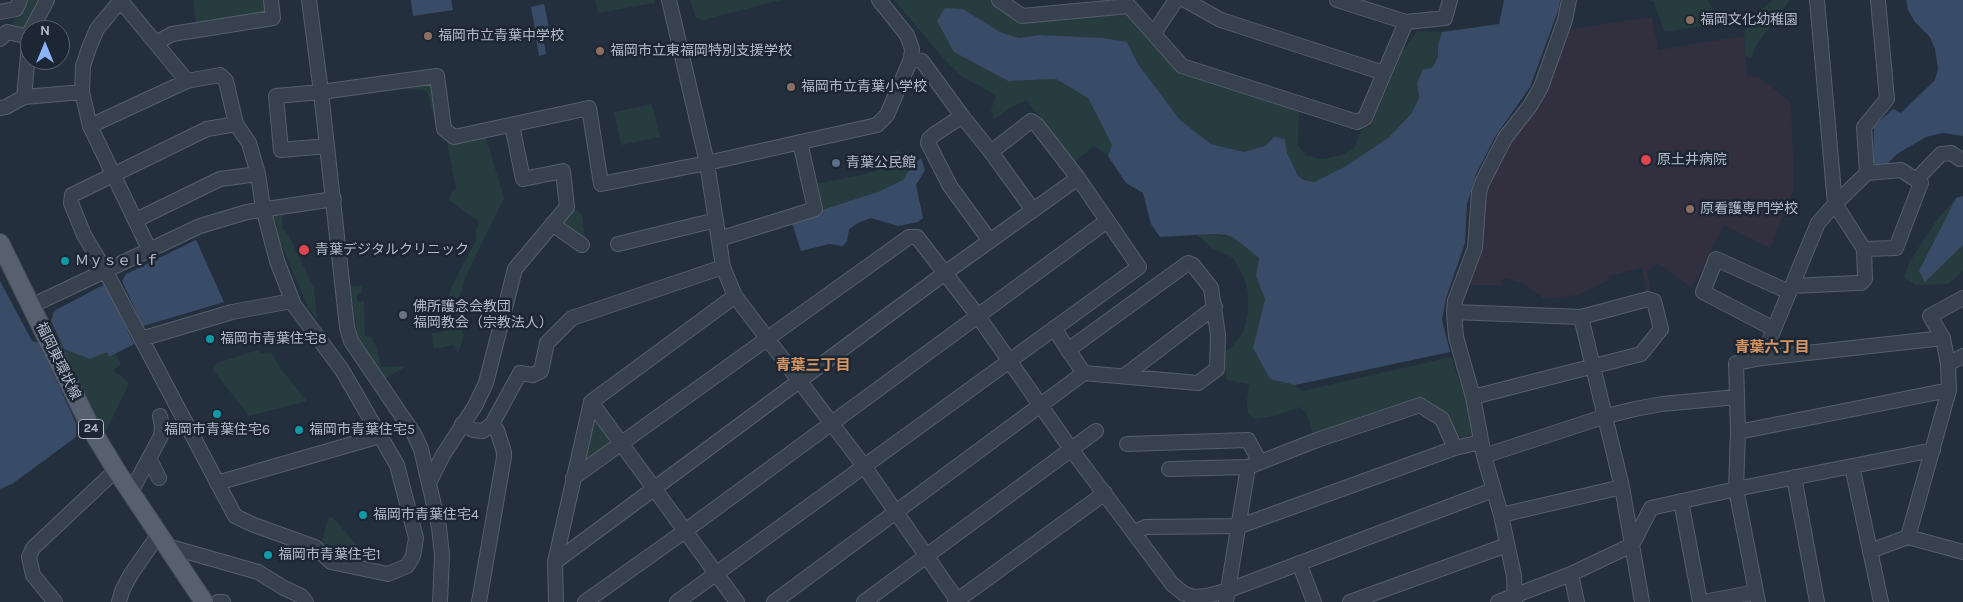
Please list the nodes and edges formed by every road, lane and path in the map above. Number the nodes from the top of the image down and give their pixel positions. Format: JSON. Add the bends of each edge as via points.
{"nodes":[{"id":1,"x":20,"y":0,"type":"edge"},
{"id":2,"x":47,"y":0,"type":"edge"},
{"id":3,"x":121,"y":0,"type":"edge"},
{"id":4,"x":270,"y":0,"type":"edge"},
{"id":5,"x":309,"y":0,"type":"edge"},
{"id":6,"x":669,"y":0,"type":"edge"},
{"id":7,"x":879,"y":0,"type":"edge"},
{"id":8,"x":999,"y":0,"type":"edge"},
{"id":9,"x":1088,"y":0,"type":"edge"},
{"id":10,"x":1176,"y":0,"type":"edge"},
{"id":11,"x":1185,"y":0,"type":"edge"},
{"id":12,"x":1337,"y":0,"type":"edge"},
{"id":13,"x":1450,"y":0,"type":"edge"},
{"id":14,"x":1569,"y":0,"type":"edge"},
{"id":15,"x":1816,"y":0,"type":"edge"},
{"id":16,"x":1878,"y":0,"type":"edge"},
{"id":17,"x":1102,"y":9,"type":"junction"},
{"id":18,"x":0,"y":12,"type":"edge"},
{"id":19,"x":37,"y":20,"type":"edge"},
{"id":20,"x":1406,"y":22,"type":"junction"},
{"id":21,"x":20,"y":33,"type":"edge"},
{"id":22,"x":1154,"y":33,"type":"junction"},
{"id":23,"x":0,"y":39,"type":"edge"},
{"id":24,"x":156,"y":43,"type":"junction"},
{"id":25,"x":911,"y":59,"type":"junction"},
{"id":26,"x":27,"y":70,"type":"edge"},
{"id":27,"x":1384,"y":73,"type":"junction"},
{"id":28,"x":187,"y":81,"type":"junction"},
{"id":29,"x":82,"y":92,"type":"junction"},
{"id":30,"x":321,"y":92,"type":"junction"},
{"id":31,"x":24,"y":97,"type":"junction"},
{"id":32,"x":0,"y":108,"type":"edge"},
{"id":33,"x":962,"y":116,"type":"junction"},
{"id":34,"x":236,"y":124,"type":"junction"},
{"id":35,"x":512,"y":125,"type":"junction"},
{"id":36,"x":90,"y":126,"type":"junction"},
{"id":37,"x":800,"y":142,"type":"junction"},
{"id":38,"x":327,"y":146,"type":"junction"},
{"id":39,"x":992,"y":152,"type":"junction"},
{"id":40,"x":1960,"y":160,"type":"dead end"},
{"id":41,"x":707,"y":163,"type":"junction"},
{"id":42,"x":1867,"y":173,"type":"junction"},
{"id":43,"x":114,"y":174,"type":"junction"},
{"id":44,"x":258,"y":174,"type":"junction"},
{"id":45,"x":1078,"y":178,"type":"junction"},
{"id":46,"x":1916,"y":180,"type":"junction"},
{"id":47,"x":334,"y":199,"type":"junction"},
{"id":48,"x":1835,"y":204,"type":"junction"},
{"id":49,"x":264,"y":208,"type":"junction"},
{"id":50,"x":1033,"y":210,"type":"junction"},
{"id":51,"x":136,"y":220,"type":"junction"},
{"id":52,"x":716,"y":220,"type":"junction"},
{"id":53,"x":1107,"y":221,"type":"junction"},
{"id":54,"x":552,"y":224,"type":"junction"},
{"id":55,"x":719,"y":240,"type":"junction"},
{"id":56,"x":990,"y":241,"type":"junction"},
{"id":57,"x":0,"y":243,"type":"edge"},
{"id":58,"x":618,"y":244,"type":"dead end"},
{"id":59,"x":582,"y":245,"type":"dead end"},
{"id":60,"x":1864,"y":249,"type":"junction"},
{"id":61,"x":150,"y":251,"type":"junction"},
{"id":62,"x":723,"y":267,"type":"junction"},
{"id":63,"x":106,"y":272,"type":"junction"},
{"id":64,"x":946,"y":273,"type":"junction"},
{"id":65,"x":1791,"y":289,"type":"junction"},
{"id":66,"x":735,"y":296,"type":"junction"},
{"id":67,"x":1963,"y":298,"type":"edge"},
{"id":68,"x":292,"y":301,"type":"junction"},
{"id":69,"x":31,"y":306,"type":"junction"},
{"id":70,"x":1215,"y":307,"type":"junction"},
{"id":71,"x":1454,"y":312,"type":"junction"},
{"id":72,"x":978,"y":316,"type":"junction"},
{"id":73,"x":1581,"y":317,"type":"junction"},
{"id":74,"x":1054,"y":328,"type":"junction"},
{"id":75,"x":1774,"y":330,"type":"junction"},
{"id":76,"x":767,"y":337,"type":"junction"},
{"id":77,"x":1943,"y":338,"type":"junction"},
{"id":78,"x":142,"y":339,"type":"junction"},
{"id":79,"x":1068,"y":350,"type":"junction"},
{"id":80,"x":1963,"y":356,"type":"edge"},
{"id":81,"x":1762,"y":358,"type":"junction"},
{"id":82,"x":1010,"y":360,"type":"junction"},
{"id":83,"x":1948,"y":364,"type":"junction"},
{"id":84,"x":1592,"y":366,"type":"junction"},
{"id":85,"x":1084,"y":372,"type":"junction"},
{"id":86,"x":1124,"y":376,"type":"junction"},
{"id":87,"x":800,"y":381,"type":"junction"},
{"id":88,"x":1949,"y":390,"type":"junction"},
{"id":89,"x":1472,"y":397,"type":"junction"},
{"id":90,"x":1737,"y":397,"type":"junction"},
{"id":91,"x":591,"y":402,"type":"junction"},
{"id":92,"x":1040,"y":404,"type":"junction"},
{"id":93,"x":160,"y":416,"type":"dead end"},
{"id":94,"x":1606,"y":416,"type":"junction"},
{"id":95,"x":832,"y":423,"type":"junction"},
{"id":96,"x":462,"y":424,"type":"junction"},
{"id":97,"x":489,"y":427,"type":"junction"},
{"id":98,"x":1096,"y":431,"type":"dead end"},
{"id":99,"x":1738,"y":432,"type":"junction"},
{"id":100,"x":380,"y":436,"type":"junction"},
{"id":101,"x":622,"y":443,"type":"junction"},
{"id":102,"x":1127,"y":444,"type":"dead end"},
{"id":103,"x":1455,"y":448,"type":"junction"},
{"id":104,"x":1071,"y":449,"type":"junction"},
{"id":105,"x":1483,"y":449,"type":"junction"},
{"id":106,"x":1933,"y":450,"type":"junction"},
{"id":107,"x":149,"y":458,"type":"junction"},
{"id":108,"x":1254,"y":464,"type":"junction"},
{"id":109,"x":864,"y":466,"type":"junction"},
{"id":110,"x":1852,"y":466,"type":"junction"},
{"id":111,"x":1169,"y":469,"type":"dead end"},
{"id":112,"x":116,"y":470,"type":"junction"},
{"id":113,"x":1794,"y":477,"type":"junction"},
{"id":114,"x":159,"y":478,"type":"dead end"},
{"id":115,"x":573,"y":478,"type":"junction"},
{"id":116,"x":217,"y":483,"type":"junction"},
{"id":117,"x":428,"y":483,"type":"junction"},
{"id":118,"x":1622,"y":487,"type":"junction"},
{"id":119,"x":655,"y":489,"type":"junction"},
{"id":120,"x":1736,"y":489,"type":"junction"},
{"id":121,"x":1493,"y":490,"type":"junction"},
{"id":122,"x":130,"y":492,"type":"junction"},
{"id":123,"x":1105,"y":493,"type":"junction"},
{"id":124,"x":1681,"y":501,"type":"junction"},
{"id":125,"x":896,"y":512,"type":"junction"},
{"id":126,"x":1501,"y":516,"type":"junction"},
{"id":127,"x":1240,"y":526,"type":"junction"},
{"id":128,"x":685,"y":532,"type":"junction"},
{"id":129,"x":1134,"y":532,"type":"junction"},
{"id":130,"x":1908,"y":537,"type":"junction"},
{"id":131,"x":163,"y":540,"type":"junction"},
{"id":132,"x":1507,"y":545,"type":"junction"},
{"id":133,"x":1632,"y":545,"type":"junction"},
{"id":134,"x":1870,"y":551,"type":"junction"},
{"id":135,"x":1963,"y":552,"type":"edge"},
{"id":136,"x":926,"y":556,"type":"junction"},
{"id":137,"x":555,"y":562,"type":"junction"},
{"id":138,"x":1299,"y":563,"type":"junction"},
{"id":139,"x":716,"y":573,"type":"junction"},
{"id":140,"x":1571,"y":574,"type":"junction"},
{"id":141,"x":1228,"y":596,"type":"edge"},
{"id":142,"x":1757,"y":597,"type":"edge"},
{"id":143,"x":1193,"y":599,"type":"edge"},
{"id":144,"x":1515,"y":599,"type":"edge"},
{"id":145,"x":956,"y":601,"type":"edge"},
{"id":146,"x":55,"y":602,"type":"edge"},
{"id":147,"x":120,"y":602,"type":"edge"},
{"id":148,"x":204,"y":602,"type":"edge"},
{"id":149,"x":218,"y":602,"type":"edge"},
{"id":150,"x":223,"y":602,"type":"edge"},
{"id":151,"x":306,"y":602,"type":"edge"},
{"id":152,"x":440,"y":602,"type":"edge"},
{"id":153,"x":479,"y":602,"type":"edge"},
{"id":154,"x":556,"y":602,"type":"edge"},
{"id":155,"x":585,"y":602,"type":"edge"},
{"id":156,"x":677,"y":602,"type":"edge"},
{"id":157,"x":738,"y":602,"type":"edge"},
{"id":158,"x":774,"y":602,"type":"edge"},
{"id":159,"x":864,"y":602,"type":"edge"},
{"id":160,"x":1314,"y":602,"type":"edge"},
{"id":161,"x":1350,"y":602,"type":"edge"},
{"id":162,"x":1498,"y":602,"type":"edge"},
{"id":163,"x":1577,"y":602,"type":"edge"},
{"id":164,"x":1642,"y":602,"type":"edge"},
{"id":165,"x":1702,"y":602,"type":"edge"},
{"id":166,"x":1817,"y":602,"type":"edge"},
{"id":167,"x":1881,"y":602,"type":"edge"}],
"edges":[{"from":1,"to":18,"type":"street","via":[[16,9]]},
{"from":2,"to":19,"type":"street"},
{"from":3,"to":24,"type":"street"},
{"from":3,"to":29,"type":"street","via":[[97,30],[89,48],[83,66]]},
{"from":4,"to":24,"type":"street","via":[[273,18],[172,34]]},
{"from":5,"to":30,"type":"street"},
{"from":6,"to":41,"type":"street"},
{"from":7,"to":25,"type":"street","via":[[906,35],[912,49]]},
{"from":8,"to":17,"type":"street","via":[[1022,16]]},
{"from":9,"to":17,"type":"street"},
{"from":10,"to":22,"type":"street"},
{"from":11,"to":27,"type":"street","via":[[1222,20]]},
{"from":12,"to":20,"type":"street"},
{"from":13,"to":20,"type":"street","via":[[1445,18]]},
{"from":14,"to":71,"type":"street","via":[[1541,87],[1505,138],[1482,183],[1475,248],[1455,300]]},
{"from":15,"to":48,"type":"street"},
{"from":16,"to":42,"type":"street","via":[[1887,99],[1864,127]]},
{"from":17,"to":22,"type":"street","via":[[1129,6]]},
{"from":20,"to":27,"type":"street"},
{"from":21,"to":23,"type":"street","via":[[7,32]]},
{"from":22,"to":27,"type":"street","via":[[1182,66],[1357,122],[1365,118]]},
{"from":24,"to":28,"type":"street"},
{"from":25,"to":33,"type":"street","via":[[922,61]]},
{"from":25,"to":37,"type":"street","via":[[887,115],[877,125]]},
{"from":26,"to":31,"type":"street"},
{"from":28,"to":34,"type":"street","via":[[220,75],[226,80]]},
{"from":28,"to":36,"type":"street"},
{"from":29,"to":31,"type":"street"},
{"from":29,"to":36,"type":"street"},
{"from":30,"to":35,"type":"street","via":[[437,76],[444,129],[454,137]]},
{"from":30,"to":38,"type":"street"},
{"from":30,"to":38,"type":"street","via":[[276,96],[281,150]]},
{"from":31,"to":32,"type":"street"},
{"from":33,"to":39,"type":"street"},
{"from":33,"to":56,"type":"street","via":[[934,134],[928,143],[950,186]]},
{"from":34,"to":43,"type":"street","via":[[207,129]]},
{"from":34,"to":44,"type":"street","via":[[248,144]]},
{"from":35,"to":41,"type":"street","via":[[589,108],[601,184]]},
{"from":35,"to":54,"type":"street","via":[[523,179],[563,171],[567,207]]},
{"from":36,"to":43,"type":"street"},
{"from":37,"to":41,"type":"street"},
{"from":37,"to":55,"type":"street","via":[[815,209]]},
{"from":38,"to":47,"type":"street"},
{"from":39,"to":45,"type":"street","via":[[1032,121]]},
{"from":39,"to":50,"type":"street"},
{"from":40,"to":46,"type":"street","via":[[1951,153],[1941,154]]},
{"from":41,"to":52,"type":"street"},
{"from":42,"to":46,"type":"street","via":[[1901,170]]},
{"from":42,"to":48,"type":"street"},
{"from":43,"to":51,"type":"street"},
{"from":43,"to":63,"type":"street","via":[[72,195],[71,203],[84,235]]},
{"from":44,"to":49,"type":"street"},
{"from":44,"to":51,"type":"street","via":[[220,179]]},
{"from":45,"to":50,"type":"street"},
{"from":45,"to":53,"type":"street"},
{"from":46,"to":60,"type":"street","via":[[1921,183],[1896,248]]},
{"from":47,"to":49,"type":"street"},
{"from":47,"to":117,"type":"street","via":[[351,341],[414,434],[421,449]]},
{"from":48,"to":60,"type":"street"},
{"from":48,"to":65,"type":"street","via":[[1818,223]]},
{"from":49,"to":61,"type":"street","via":[[200,226]]},
{"from":49,"to":68,"type":"street","via":[[276,261]]},
{"from":50,"to":56,"type":"street"},
{"from":51,"to":61,"type":"street"},
{"from":52,"to":55,"type":"street"},
{"from":52,"to":58,"type":"street"},
{"from":53,"to":72,"type":"street"},
{"from":53,"to":74,"type":"street","via":[[1139,267]]},
{"from":54,"to":59,"type":"street"},
{"from":54,"to":96,"type":"street","via":[[515,269],[486,383]]},
{"from":55,"to":62,"type":"street"},
{"from":56,"to":64,"type":"street"},
{"from":57,"to":69,"type":"main road","name":"福岡東環状線","number":"24"},
{"from":60,"to":65,"type":"street","via":[[1865,279],[1861,283]]},
{"from":61,"to":63,"type":"street"},
{"from":62,"to":66,"type":"street"},
{"from":62,"to":97,"type":"street","via":[[572,318],[547,343],[541,371],[533,375],[520,373]]},
{"from":63,"to":69,"type":"street"},
{"from":63,"to":78,"type":"street"},
{"from":64,"to":72,"type":"street"},
{"from":64,"to":76,"type":"street","via":[[917,237],[909,237]]},
{"from":64,"to":87,"type":"street"},
{"from":65,"to":75,"type":"street"},
{"from":65,"to":75,"type":"street","via":[[1716,259],[1702,292]]},
{"from":66,"to":76,"type":"street"},
{"from":66,"to":91,"type":"street"},
{"from":67,"to":77,"type":"street","via":[[1930,316]]},
{"from":68,"to":78,"type":"street","via":[[232,312]]},
{"from":68,"to":100,"type":"street","via":[[342,370]]},
{"from":69,"to":112,"type":"main road","name":"福岡東環状線","number":"24","via":[[93,432]]},
{"from":70,"to":79,"type":"street","via":[[1211,288],[1188,263]]},
{"from":70,"to":86,"type":"street"},
{"from":70,"to":86,"type":"street","via":[[1217,369],[1211,374],[1198,383]]},
{"from":71,"to":73,"type":"street"},
{"from":71,"to":89,"type":"street","via":[[1456,337]]},
{"from":72,"to":82,"type":"street"},
{"from":72,"to":95,"type":"street"},
{"from":73,"to":84,"type":"street"},
{"from":73,"to":84,"type":"street","via":[[1648,298],[1654,301],[1661,329],[1642,354]]},
{"from":74,"to":79,"type":"street"},
{"from":74,"to":82,"type":"street"},
{"from":75,"to":81,"type":"street"},
{"from":76,"to":87,"type":"street"},
{"from":76,"to":101,"type":"street"},
{"from":77,"to":81,"type":"street"},
{"from":77,"to":83,"type":"street"},
{"from":78,"to":116,"type":"street"},
{"from":79,"to":85,"type":"street"},
{"from":80,"to":83,"type":"street"},
{"from":81,"to":90,"type":"street","via":[[1736,362]]},
{"from":82,"to":92,"type":"street"},
{"from":82,"to":109,"type":"street"},
{"from":83,"to":88,"type":"street"},
{"from":84,"to":89,"type":"street"},
{"from":84,"to":94,"type":"street"},
{"from":85,"to":86,"type":"street"},
{"from":85,"to":92,"type":"street"},
{"from":87,"to":95,"type":"street"},
{"from":87,"to":119,"type":"street"},
{"from":88,"to":99,"type":"street"},
{"from":88,"to":106,"type":"street"},
{"from":89,"to":105,"type":"street"},
{"from":90,"to":94,"type":"street","via":[[1662,404]]},
{"from":90,"to":99,"type":"street"},
{"from":91,"to":101,"type":"street"},
{"from":91,"to":115,"type":"street"},
{"from":92,"to":104,"type":"street"},
{"from":92,"to":125,"type":"street"},
{"from":93,"to":107,"type":"street","via":[[161,436]]},
{"from":94,"to":105,"type":"street"},
{"from":94,"to":118,"type":"street"},
{"from":95,"to":109,"type":"street"},
{"from":95,"to":128,"type":"street"},
{"from":96,"to":97,"type":"street","via":[[478,431]]},
{"from":96,"to":117,"type":"street"},
{"from":97,"to":153,"type":"street","via":[[497,430],[504,458]]},
{"from":98,"to":104,"type":"street"},
{"from":99,"to":120,"type":"street"},
{"from":100,"to":116,"type":"street"},
{"from":100,"to":116,"type":"street","via":[[396,465],[416,538],[413,556],[407,566],[388,574],[331,562],[314,547],[235,516]]},
{"from":101,"to":115,"type":"street"},
{"from":101,"to":119,"type":"street"},
{"from":102,"to":108,"type":"street","via":[[1248,440]]},
{"from":103,"to":105,"type":"street"},
{"from":103,"to":108,"type":"street","via":[[1442,419],[1420,405]]},
{"from":103,"to":127,"type":"street"},
{"from":104,"to":123,"type":"street"},
{"from":104,"to":136,"type":"street"},
{"from":105,"to":121,"type":"street"},
{"from":106,"to":110,"type":"street"},
{"from":106,"to":130,"type":"street"},
{"from":107,"to":114,"type":"street"},
{"from":107,"to":122,"type":"street"},
{"from":108,"to":111,"type":"street"},
{"from":108,"to":127,"type":"street"},
{"from":109,"to":125,"type":"street"},
{"from":109,"to":139,"type":"street"},
{"from":110,"to":113,"type":"street"},
{"from":110,"to":134,"type":"street"},
{"from":112,"to":122,"type":"main road","name":"福岡東環状線","number":"24"},
{"from":112,"to":146,"type":"street","via":[[33,548],[30,557],[33,575]]},
{"from":113,"to":120,"type":"street"},
{"from":113,"to":166,"type":"street"},
{"from":115,"to":137,"type":"street"},
{"from":117,"to":152,"type":"street","via":[[441,546]]},
{"from":118,"to":126,"type":"street"},
{"from":118,"to":133,"type":"street"},
{"from":119,"to":128,"type":"street"},
{"from":119,"to":137,"type":"street"},
{"from":120,"to":124,"type":"street"},
{"from":120,"to":142,"type":"street"},
{"from":121,"to":126,"type":"street"},
{"from":121,"to":138,"type":"street"},
{"from":122,"to":131,"type":"main road","name":"福岡東環状線","number":"24"},
{"from":123,"to":129,"type":"street"},
{"from":123,"to":145,"type":"street"},
{"from":124,"to":133,"type":"street","via":[[1651,508]]},
{"from":124,"to":165,"type":"street"},
{"from":125,"to":136,"type":"street"},
{"from":125,"to":158,"type":"street"},
{"from":126,"to":132,"type":"street"},
{"from":127,"to":129,"type":"street","via":[[1146,527]]},
{"from":127,"to":141,"type":"street"},
{"from":128,"to":139,"type":"street"},
{"from":128,"to":155,"type":"street"},
{"from":129,"to":143,"type":"street","via":[[1172,584]]},
{"from":130,"to":134,"type":"street"},
{"from":130,"to":135,"type":"street"},
{"from":131,"to":147,"type":"street","via":[[131,574]]},
{"from":131,"to":148,"type":"main road","name":"福岡東環状線","number":"24"},
{"from":131,"to":151,"type":"street","via":[[258,572]]},
{"from":132,"to":144,"type":"street"},
{"from":132,"to":161,"type":"street"},
{"from":133,"to":140,"type":"street"},
{"from":133,"to":164,"type":"street"},
{"from":134,"to":167,"type":"street"},
{"from":136,"to":145,"type":"street"},
{"from":136,"to":159,"type":"street"},
{"from":137,"to":154,"type":"street"},
{"from":138,"to":141,"type":"street"},
{"from":138,"to":160,"type":"street"},
{"from":139,"to":156,"type":"street"},
{"from":139,"to":157,"type":"street"},
{"from":140,"to":144,"type":"street"},
{"from":140,"to":163,"type":"street"},
{"from":141,"to":143,"type":"street"},
{"from":142,"to":165,"type":"street"},
{"from":144,"to":162,"type":"street"},
{"from":149,"to":150,"type":"street"}]}
